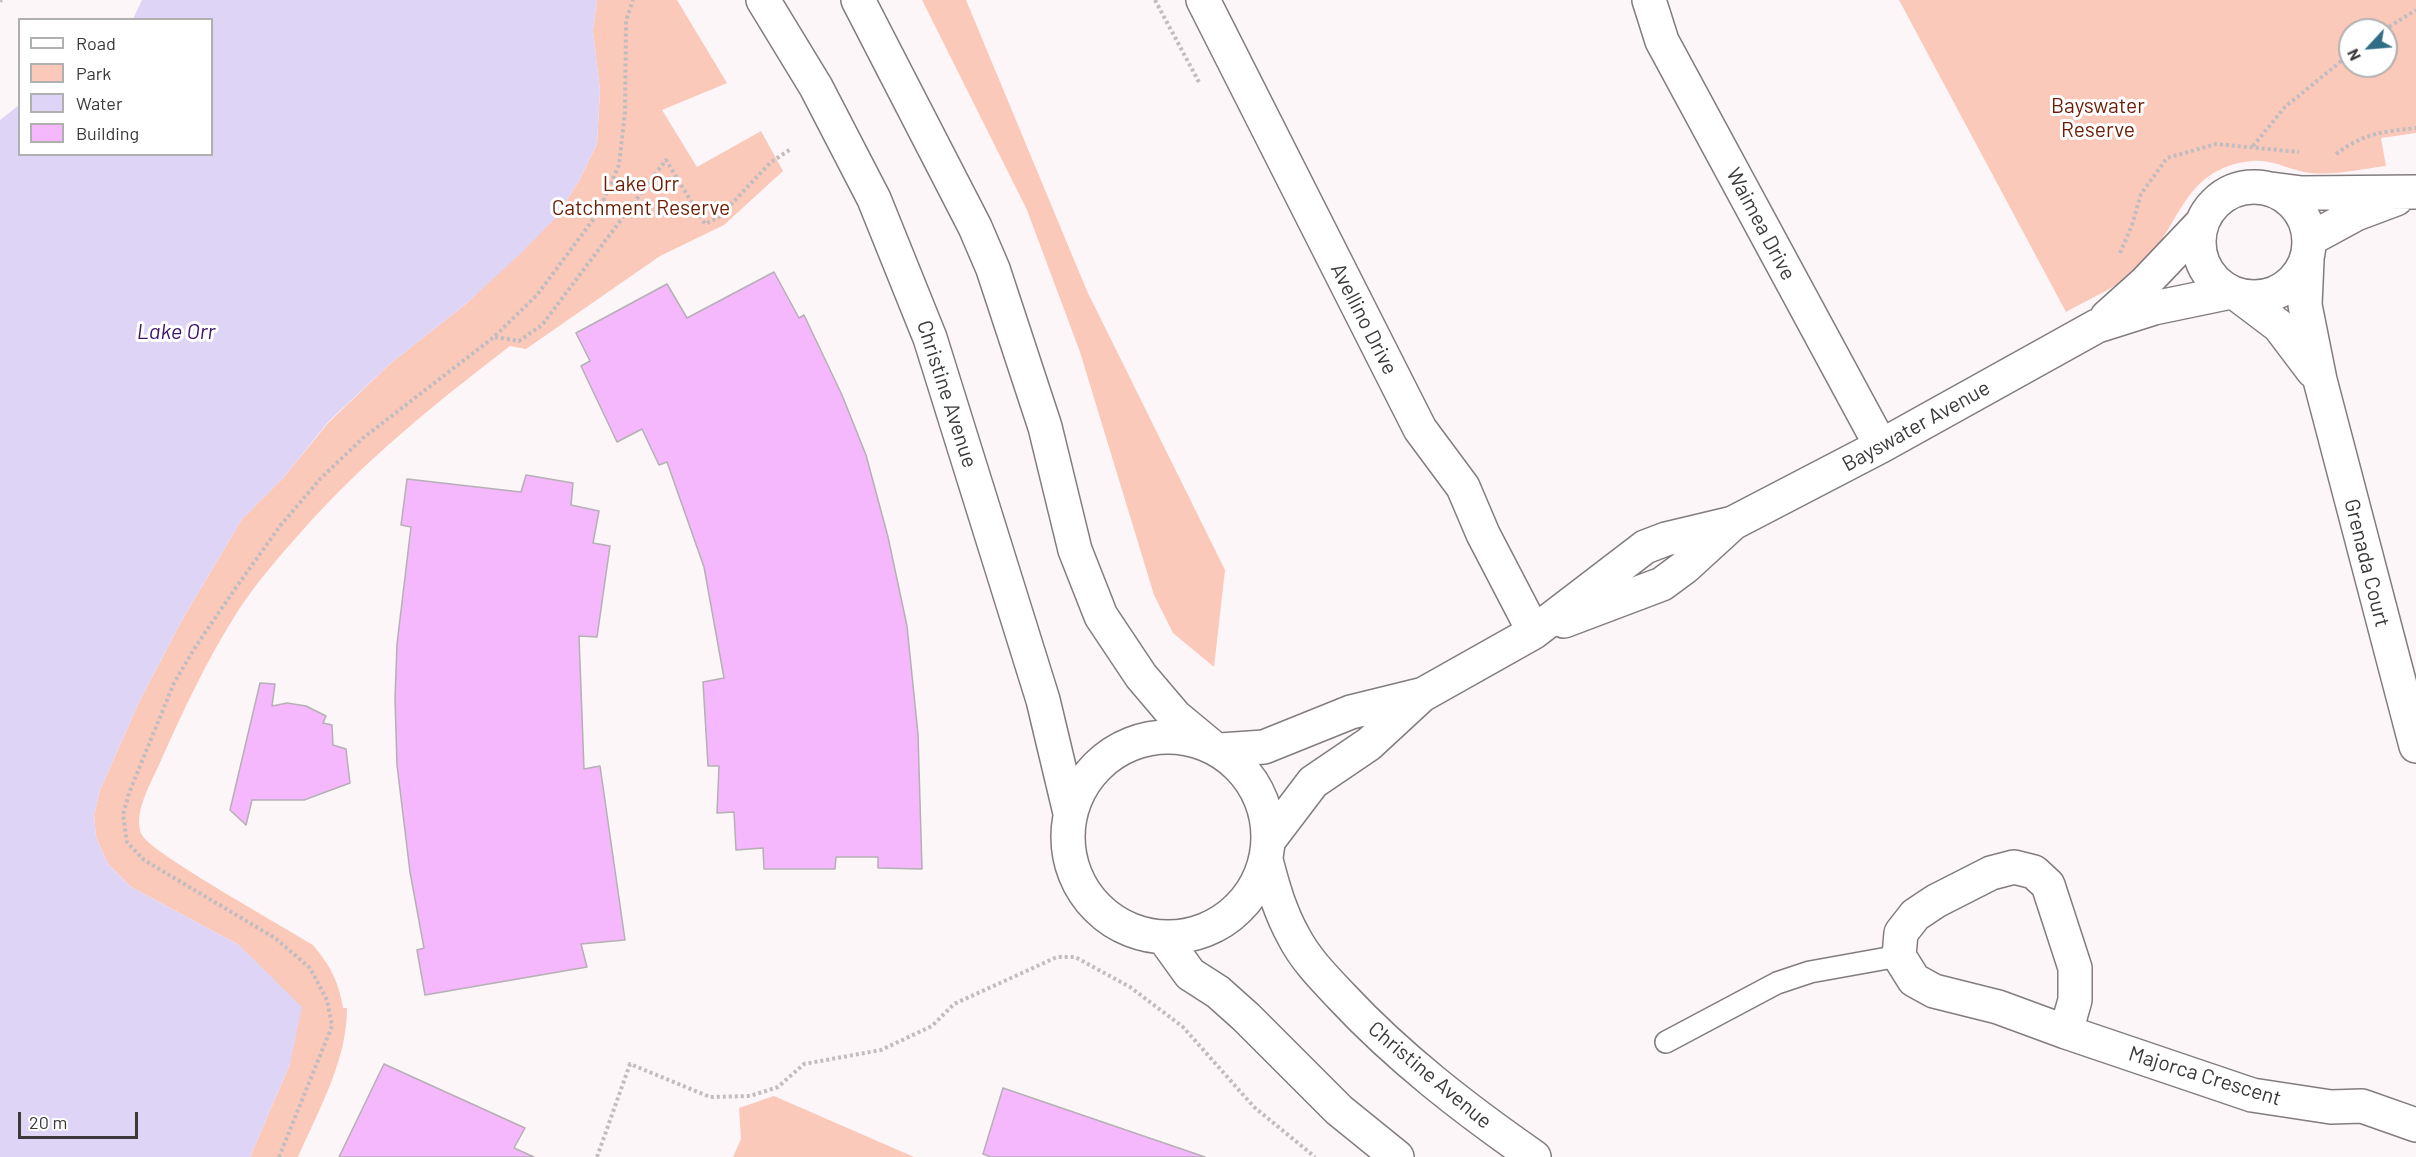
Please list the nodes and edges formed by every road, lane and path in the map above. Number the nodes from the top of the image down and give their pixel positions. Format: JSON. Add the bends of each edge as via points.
{"nodes":[{"id":1,"x":633,"y":0,"type":"edge"},
{"id":2,"x":763,"y":0,"type":"edge"},
{"id":3,"x":858,"y":0,"type":"edge"},
{"id":4,"x":1203,"y":0,"type":"edge"},
{"id":5,"x":1649,"y":0,"type":"edge"},
{"id":6,"x":2416,"y":10,"type":"edge"},
{"id":7,"x":2398,"y":21,"type":"edge"},
{"id":8,"x":2338,"y":64,"type":"edge"},
{"id":9,"x":2253,"y":146,"type":"dead end"},
{"id":10,"x":790,"y":149,"type":"dead end"},
{"id":11,"x":2269,"y":188,"type":"junction"},
{"id":12,"x":2415,"y":192,"type":"edge"},
{"id":13,"x":2202,"y":223,"type":"junction"},
{"id":14,"x":2308,"y":249,"type":"junction"},
{"id":15,"x":2234,"y":293,"type":"junction"},
{"id":16,"x":2097,"y":326,"type":"junction"},
{"id":17,"x":495,"y":337,"type":"junction"},
{"id":18,"x":2320,"y":380,"type":"junction"},
{"id":19,"x":1881,"y":446,"type":"junction"},
{"id":20,"x":1534,"y":632,"type":"junction"},
{"id":21,"x":1422,"y":695,"type":"junction"},
{"id":22,"x":2416,"y":746,"type":"edge"},
{"id":23,"x":1215,"y":748,"type":"junction"},
{"id":24,"x":1070,"y":813,"type":"junction"},
{"id":25,"x":1267,"y":850,"type":"junction"},
{"id":26,"x":1164,"y":938,"type":"junction"},
{"id":27,"x":1899,"y":956,"type":"junction"},
{"id":28,"x":2066,"y":1032,"type":"junction"},
{"id":29,"x":1666,"y":1042,"type":"dead end"},
{"id":30,"x":2416,"y":1125,"type":"edge"},
{"id":31,"x":279,"y":1157,"type":"edge"},
{"id":32,"x":597,"y":1157,"type":"edge"},
{"id":33,"x":1315,"y":1157,"type":"edge"},
{"id":34,"x":1397,"y":1157,"type":"edge"},
{"id":35,"x":1534,"y":1157,"type":"edge"}],
"edges":[{"from":1,"to":17,"type":"path","via":[[626,21],[620,165],[598,213],[573,250],[537,295]]},
{"from":2,"to":24,"type":"street","name":"Christine Avenue","via":[[816,87],[874,199],[930,338],[1043,700]]},
{"from":3,"to":23,"type":"street","name":"Christine Avenue","via":[[959,194],[993,269],[1045,427],[1075,550],[1101,616],[1141,676],[1175,716]]},
{"from":4,"to":20,"type":"street","name":"Avellino Drive","via":[[1420,429],[1463,487]]},
{"from":5,"to":19,"type":"street","name":"Waimea Drive","via":[[1662,41]]},
{"from":6,"to":7,"type":"path"},
{"from":8,"to":9,"type":"path","via":[[2285,107]]},
{"from":10,"to":17,"type":"path","via":[[771,162],[719,217],[705,224],[666,160],[542,325],[519,340]]},
{"from":11,"to":12,"type":"street","name":"Bayswater Avenue","via":[[2302,193]]},
{"from":11,"to":13,"type":"street","name":"Bayswater Avenue","via":[[2236,189],[2210,208]]},
{"from":11,"to":14,"type":"street","via":[[2298,207],[2306,222]]},
{"from":12,"to":14,"type":"street","name":"Bayswater Avenue","via":[[2356,214]]},
{"from":13,"to":15,"type":"street","via":[[2199,239],[2207,270],[2217,283]]},
{"from":13,"to":16,"type":"street","name":"Bayswater Avenue"},
{"from":14,"to":15,"type":"street","name":"Bayswater Avenue","via":[[2293,281],[2272,295],[2255,298]]},
{"from":14,"to":18,"type":"street","name":"Grenada Court","via":[[2305,305]]},
{"from":15,"to":16,"type":"street","name":"Bayswater Avenue","via":[[2154,308]]},
{"from":15,"to":18,"type":"street","name":"Grenada Court","via":[[2279,326]]},
{"from":16,"to":19,"type":"street","name":"Bayswater Avenue"},
{"from":17,"to":31,"type":"path","via":[[363,438],[321,478],[280,526],[174,684],[123,815],[127,842],[144,860],[274,938],[310,968],[327,1000],[332,1026]]},
{"from":18,"to":22,"type":"street","name":"Grenada Court"},
{"from":19,"to":20,"type":"street","name":"Bayswater Avenue","via":[[1733,523],[1662,584]]},
{"from":20,"to":21,"type":"street","name":"Bayswater Avenue"},
{"from":21,"to":23,"type":"street","name":"Bayswater Avenue","via":[[1351,712],[1264,747]]},
{"from":21,"to":25,"type":"street","name":"Bayswater Avenue","via":[[1369,744],[1313,782]]},
{"from":23,"to":24,"type":"street","name":"Christine Avenue","via":[[1181,737],[1151,737],[1123,746],[1099,762],[1080,786]]},
{"from":23,"to":25,"type":"street","name":"Christine Avenue","via":[[1240,767],[1256,788],[1266,813]]},
{"from":24,"to":26,"type":"street","name":"Christine Avenue","via":[[1067,845],[1082,890],[1116,924],[1139,934]]},
{"from":25,"to":26,"type":"street","name":"Christine Avenue","via":[[1252,892],[1229,917],[1198,934]]},
{"from":25,"to":35,"type":"street","name":"Christine Avenue","via":[[1280,908],[1313,966],[1386,1043],[1457,1102]]},
{"from":26,"to":34,"type":"street","via":[[1190,974],[1218,992],[1339,1110]]},
{"from":27,"to":28,"type":"street","name":"Majorca Crescent","via":[[1914,980],[1934,991],[1998,1007]]},
{"from":27,"to":28,"type":"street","via":[[1901,933],[1915,915],[1936,901],[1991,873],[2014,867],[2034,872],[2048,885],[2075,968],[2075,1000]]},
{"from":27,"to":29,"type":"lane","via":[[1810,972],[1777,983]]},
{"from":28,"to":30,"type":"street","name":"Majorca Crescent","via":[[2252,1095],[2331,1107],[2362,1106]]},
{"from":32,"to":33,"type":"path","via":[[630,1064],[710,1097],[750,1096],[778,1087],[804,1064],[881,1050],[932,1026],[954,1004],[1057,957],[1075,957],[1130,987],[1183,1027],[1254,1107]]}]}
